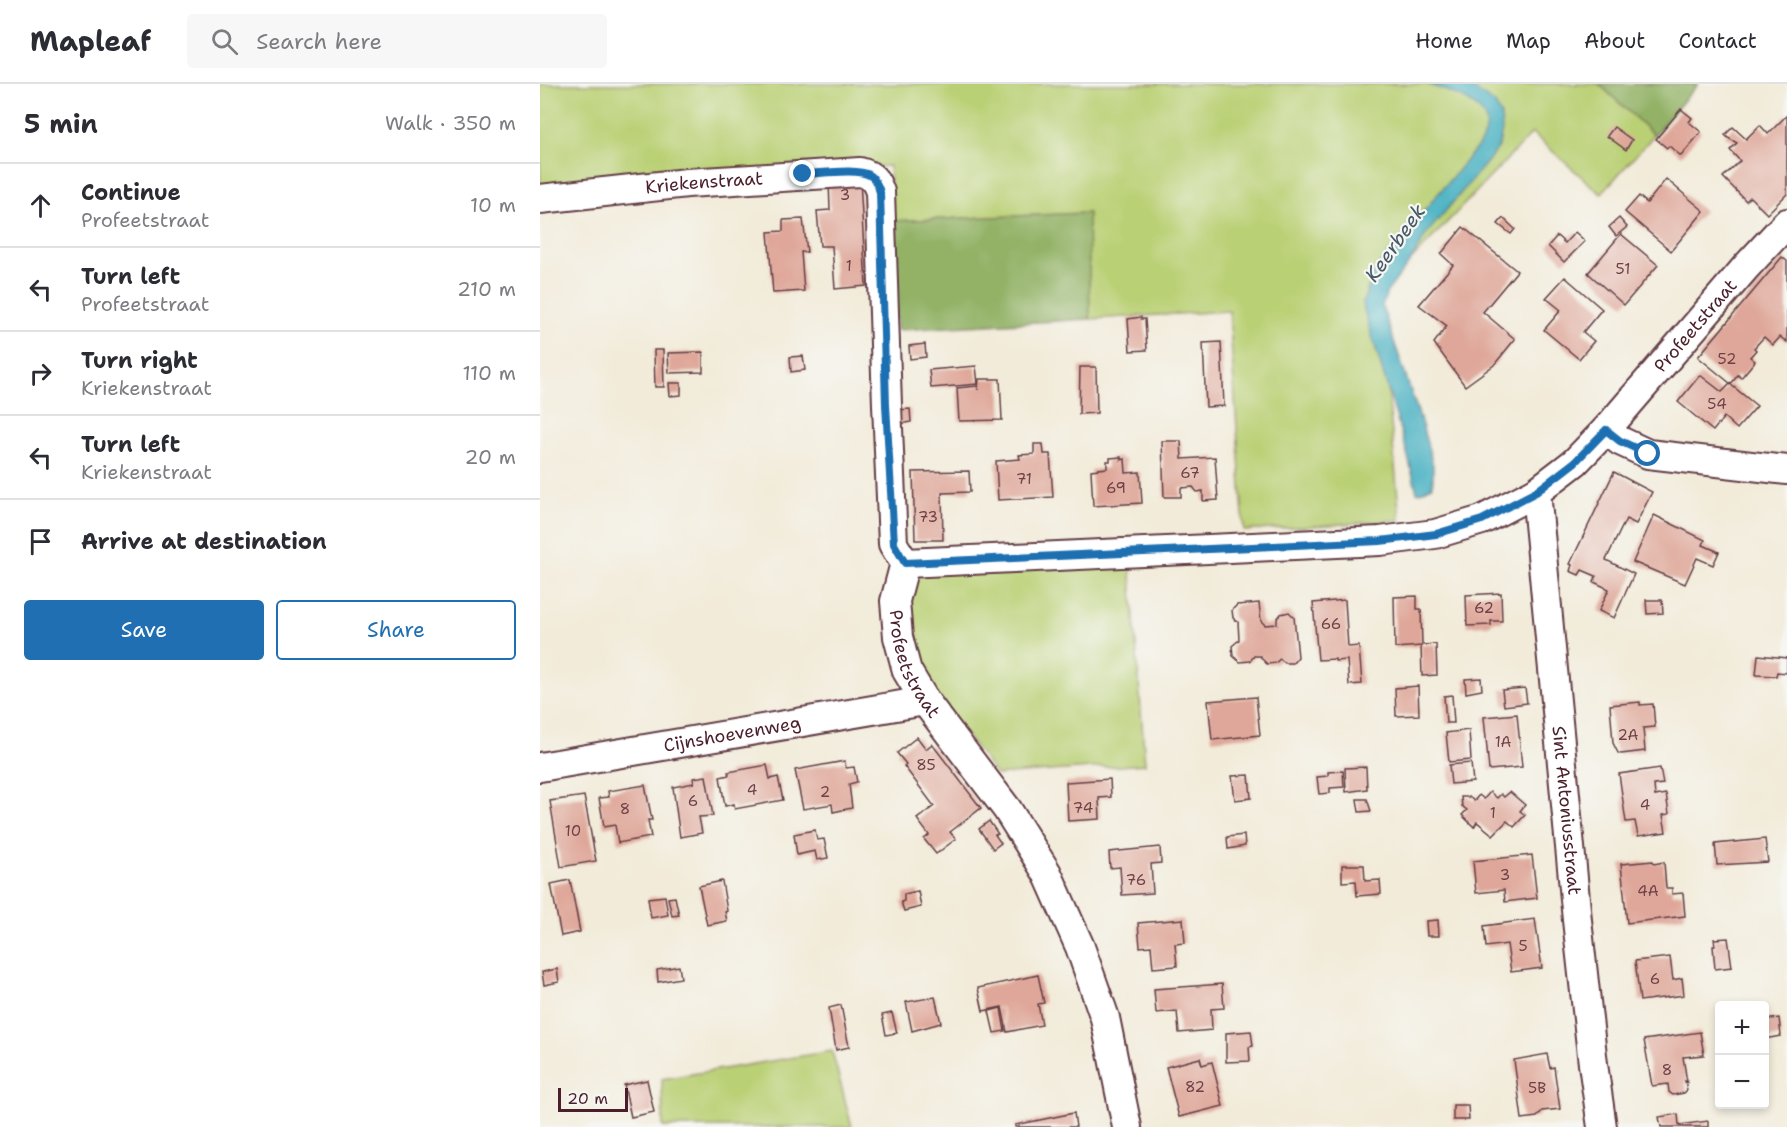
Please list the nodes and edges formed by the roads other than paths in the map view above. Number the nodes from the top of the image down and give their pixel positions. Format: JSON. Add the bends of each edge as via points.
{"nodes":[{"id":1,"x":540,"y":199,"type":"edge"},
{"id":2,"x":1787,"y":223,"type":"edge"},
{"id":3,"x":1606,"y":430,"type":"junction"},
{"id":4,"x":1787,"y":470,"type":"edge"},
{"id":5,"x":1536,"y":492,"type":"junction"},
{"id":6,"x":905,"y":563,"type":"junction"},
{"id":7,"x":925,"y":701,"type":"junction"},
{"id":8,"x":540,"y":767,"type":"edge"},
{"id":9,"x":1127,"y":1127,"type":"edge"},
{"id":10,"x":1602,"y":1127,"type":"edge"}],
"edges":[{"from":1,"to":6,"type":"street","name":"Kriekenstraat","via":[[687,183],[860,172],[870,175],[880,192],[894,544]]},
{"from":2,"to":3,"type":"street","name":"Profeetstraat"},
{"from":3,"to":4,"type":"street","via":[[1648,454]]},
{"from":3,"to":5,"type":"street","name":"Profeetstraat","via":[[1575,462]]},
{"from":5,"to":6,"type":"street","name":"Profeetstraat","via":[[1482,520],[1436,534],[1380,541]]},
{"from":5,"to":10,"type":"street","name":"Sint Antoniusstraat","via":[[1576,909]]},
{"from":6,"to":7,"type":"street","name":"Profeetstraat","via":[[895,602],[897,637],[906,671]]},
{"from":7,"to":8,"type":"street","name":"Cijnshoevenweg"},
{"from":7,"to":9,"type":"street","name":"Profeetstraat","via":[[1006,809],[1047,873],[1080,947],[1105,1018]]}]}
